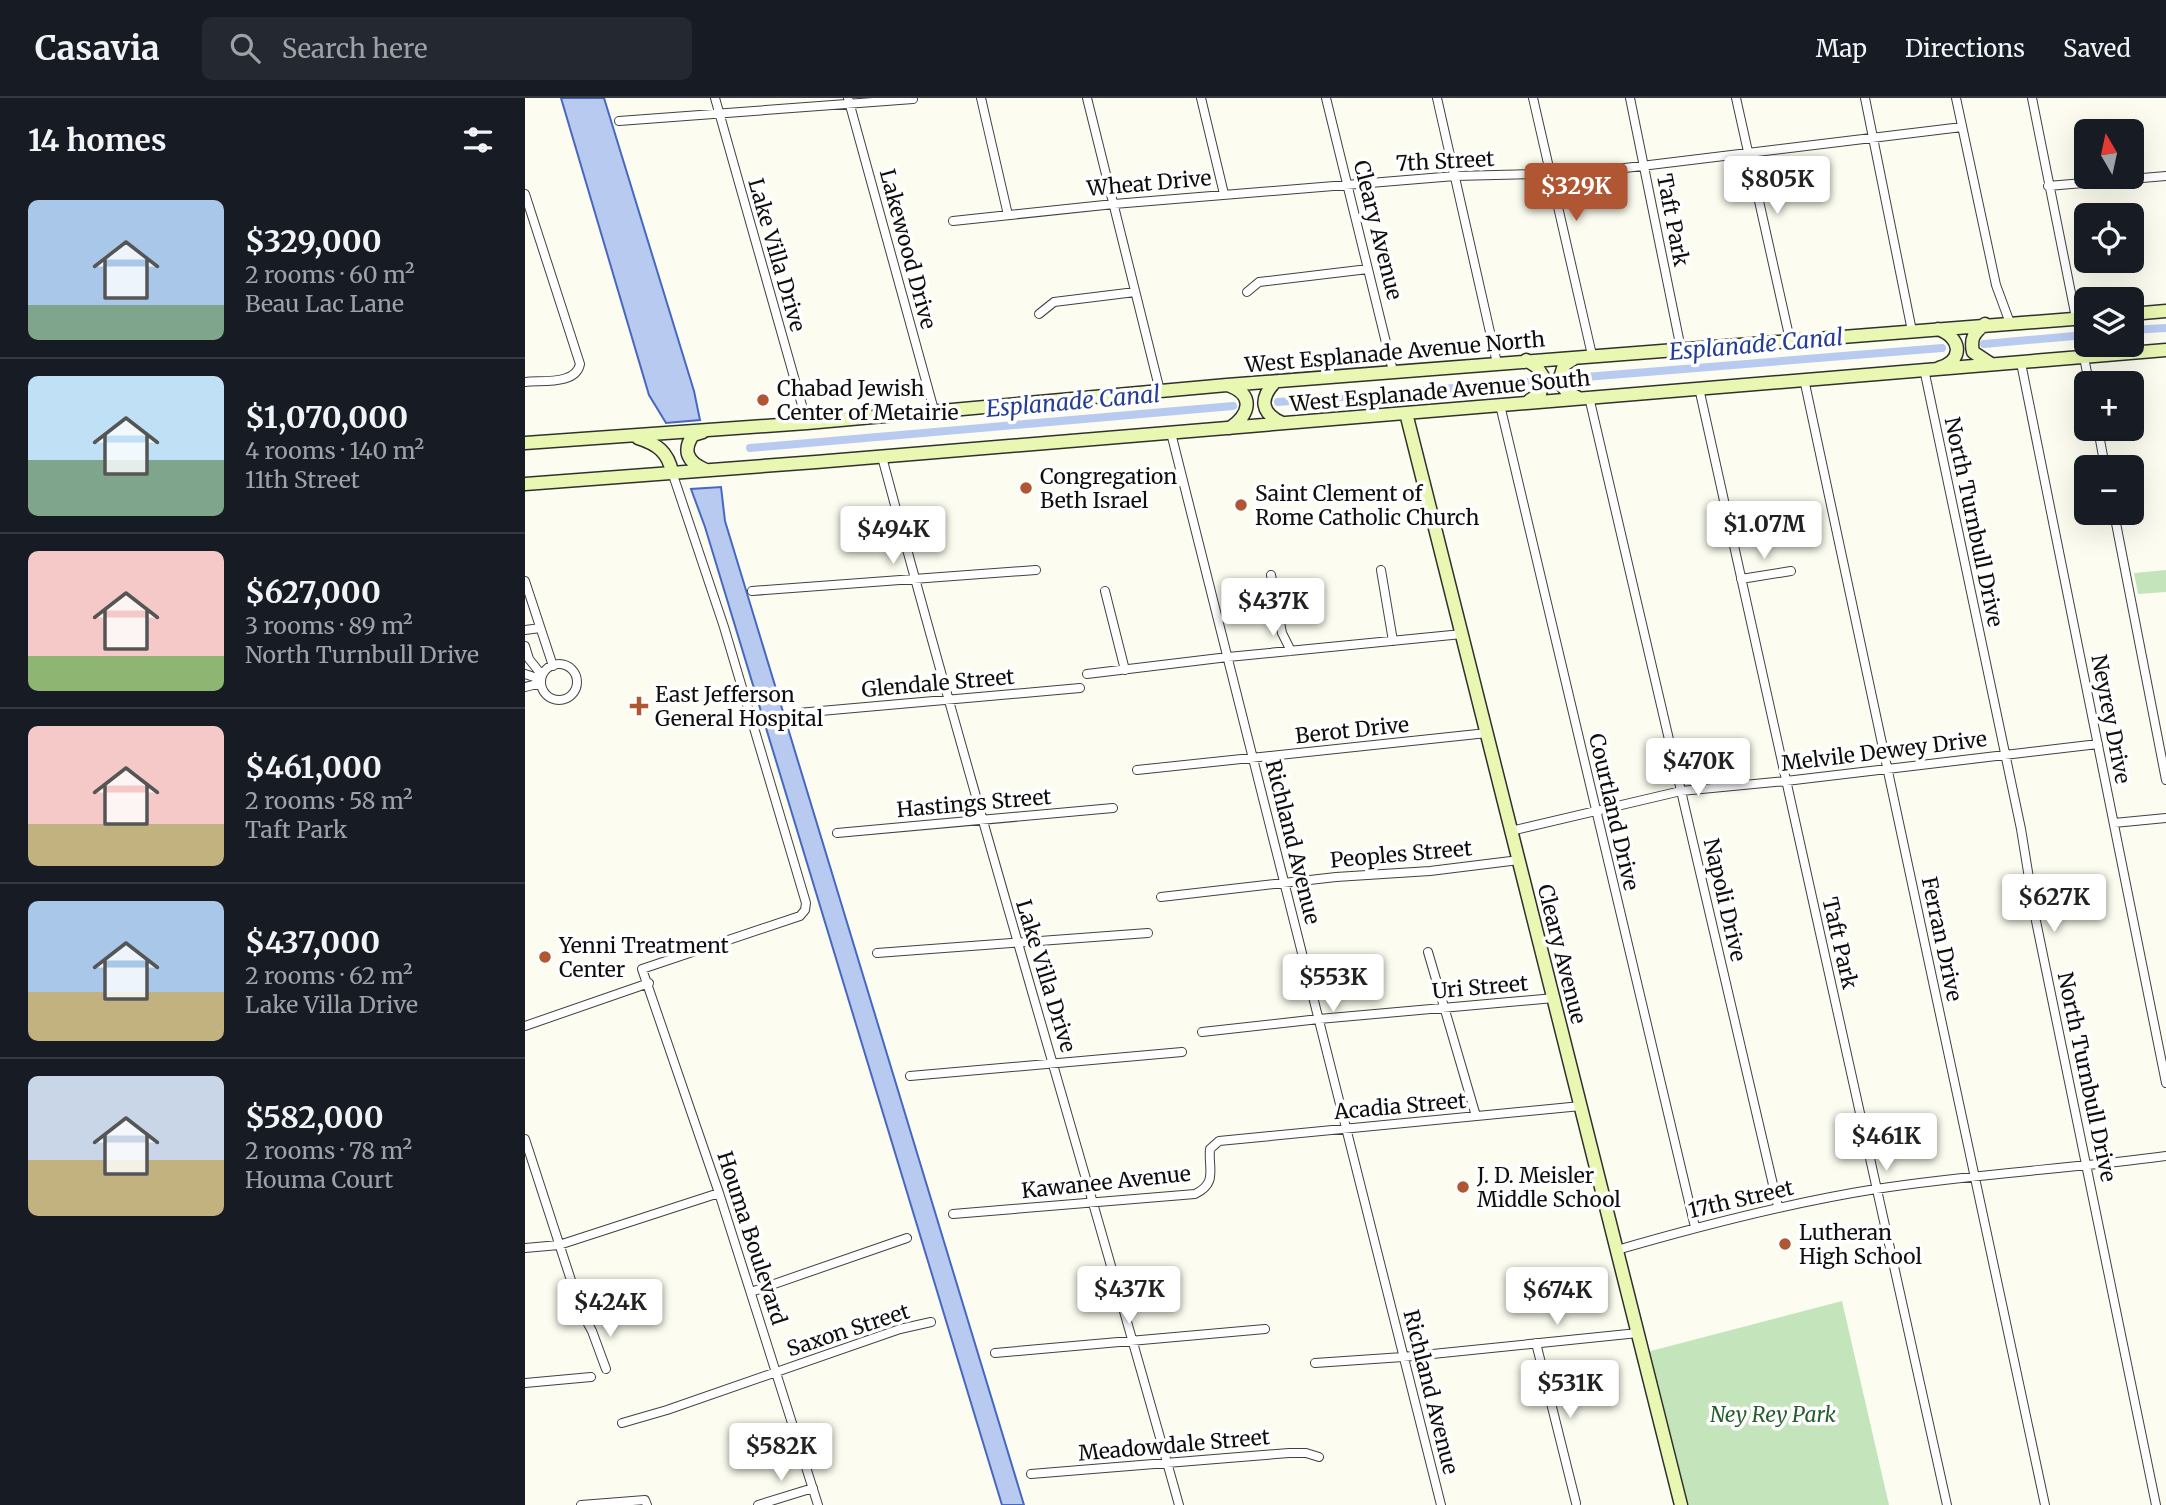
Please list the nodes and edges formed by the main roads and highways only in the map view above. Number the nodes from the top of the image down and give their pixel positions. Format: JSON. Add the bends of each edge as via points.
{"nodes":[{"id":1,"x":2166,"y":311,"type":"edge"},
{"id":2,"x":2144,"y":313,"type":"edge"},
{"id":3,"x":2074,"y":318,"type":"edge"},
{"id":4,"x":1985,"y":324,"type":"junction"},
{"id":5,"x":1937,"y":329,"type":"junction"},
{"id":6,"x":2166,"y":350,"type":"edge"},
{"id":7,"x":1578,"y":356,"type":"junction"},
{"id":8,"x":1526,"y":360,"type":"junction"},
{"id":9,"x":1991,"y":365,"type":"junction"},
{"id":10,"x":1939,"y":368,"type":"junction"},
{"id":11,"x":1275,"y":382,"type":"junction"},
{"id":12,"x":1227,"y":385,"type":"junction"},
{"id":13,"x":1584,"y":398,"type":"junction"},
{"id":14,"x":1527,"y":402,"type":"junction"},
{"id":15,"x":1406,"y":413,"type":"junction"},
{"id":16,"x":1282,"y":423,"type":"junction"},
{"id":17,"x":1230,"y":428,"type":"junction"},
{"id":18,"x":707,"y":430,"type":"junction"},
{"id":19,"x":629,"y":435,"type":"junction"},
{"id":20,"x":545,"y":441,"type":"junction"},
{"id":21,"x":525,"y":443,"type":"edge"},
{"id":22,"x":525,"y":448,"type":"edge"},
{"id":23,"x":711,"y":470,"type":"junction"},
{"id":24,"x":672,"y":472,"type":"junction"},
{"id":25,"x":525,"y":484,"type":"edge"},
{"id":26,"x":1681,"y":1505,"type":"edge"}],
"edges":[{"from":1,"to":2,"type":"main road"},
{"from":3,"to":4,"type":"main road","name":"West Esplanade Avenue North"},
{"from":4,"to":5,"type":"main road","name":"West Esplanade Avenue North"},
{"from":4,"to":9,"type":"main road","via":[[1975,332],[1973,352]]},
{"from":5,"to":7,"type":"main road","name":"West Esplanade Avenue North"},
{"from":5,"to":10,"type":"main road","via":[[1949,333],[1957,344],[1952,359]]},
{"from":6,"to":9,"type":"main road","name":"West Esplanade Avenue South"},
{"from":7,"to":8,"type":"main road","name":"West Esplanade Avenue North"},
{"from":7,"to":13,"type":"main road","via":[[1564,365],[1559,381],[1567,393]]},
{"from":8,"to":11,"type":"main road","name":"West Esplanade Avenue North"},
{"from":8,"to":14,"type":"main road","via":[[1537,366],[1544,378],[1540,394]]},
{"from":9,"to":10,"type":"main road","name":"West Esplanade Avenue South"},
{"from":10,"to":13,"type":"main road","name":"West Esplanade Avenue South"},
{"from":11,"to":12,"type":"main road","name":"West Esplanade Avenue North"},
{"from":11,"to":16,"type":"main road","via":[[1264,403],[1267,413]]},
{"from":12,"to":17,"type":"main road","via":[[1243,394],[1247,408]]},
{"from":12,"to":18,"type":"main road","name":"West Esplanade Avenue North"},
{"from":13,"to":14,"type":"main road","name":"West Esplanade Avenue South"},
{"from":14,"to":15,"type":"main road","name":"West Esplanade Avenue South"},
{"from":15,"to":16,"type":"main road","name":"West Esplanade Avenue South"},
{"from":15,"to":26,"type":"main road","name":"Cleary Avenue"},
{"from":16,"to":17,"type":"main road","name":"West Esplanade Avenue South"},
{"from":17,"to":23,"type":"main road","name":"West Esplanade Avenue South"},
{"from":18,"to":19,"type":"main road","name":"West Esplanade Avenue North"},
{"from":18,"to":23,"type":"main road","via":[[693,435],[687,447],[689,460]]},
{"from":19,"to":20,"type":"main road","name":"West Esplanade Avenue North"},
{"from":19,"to":24,"type":"main road","via":[[658,446],[670,460]]},
{"from":20,"to":21,"type":"main road"},
{"from":20,"to":22,"type":"main road"},
{"from":23,"to":24,"type":"main road","name":"West Esplanade Avenue South"},
{"from":24,"to":25,"type":"main road","name":"West Esplanade Avenue South"}]}
